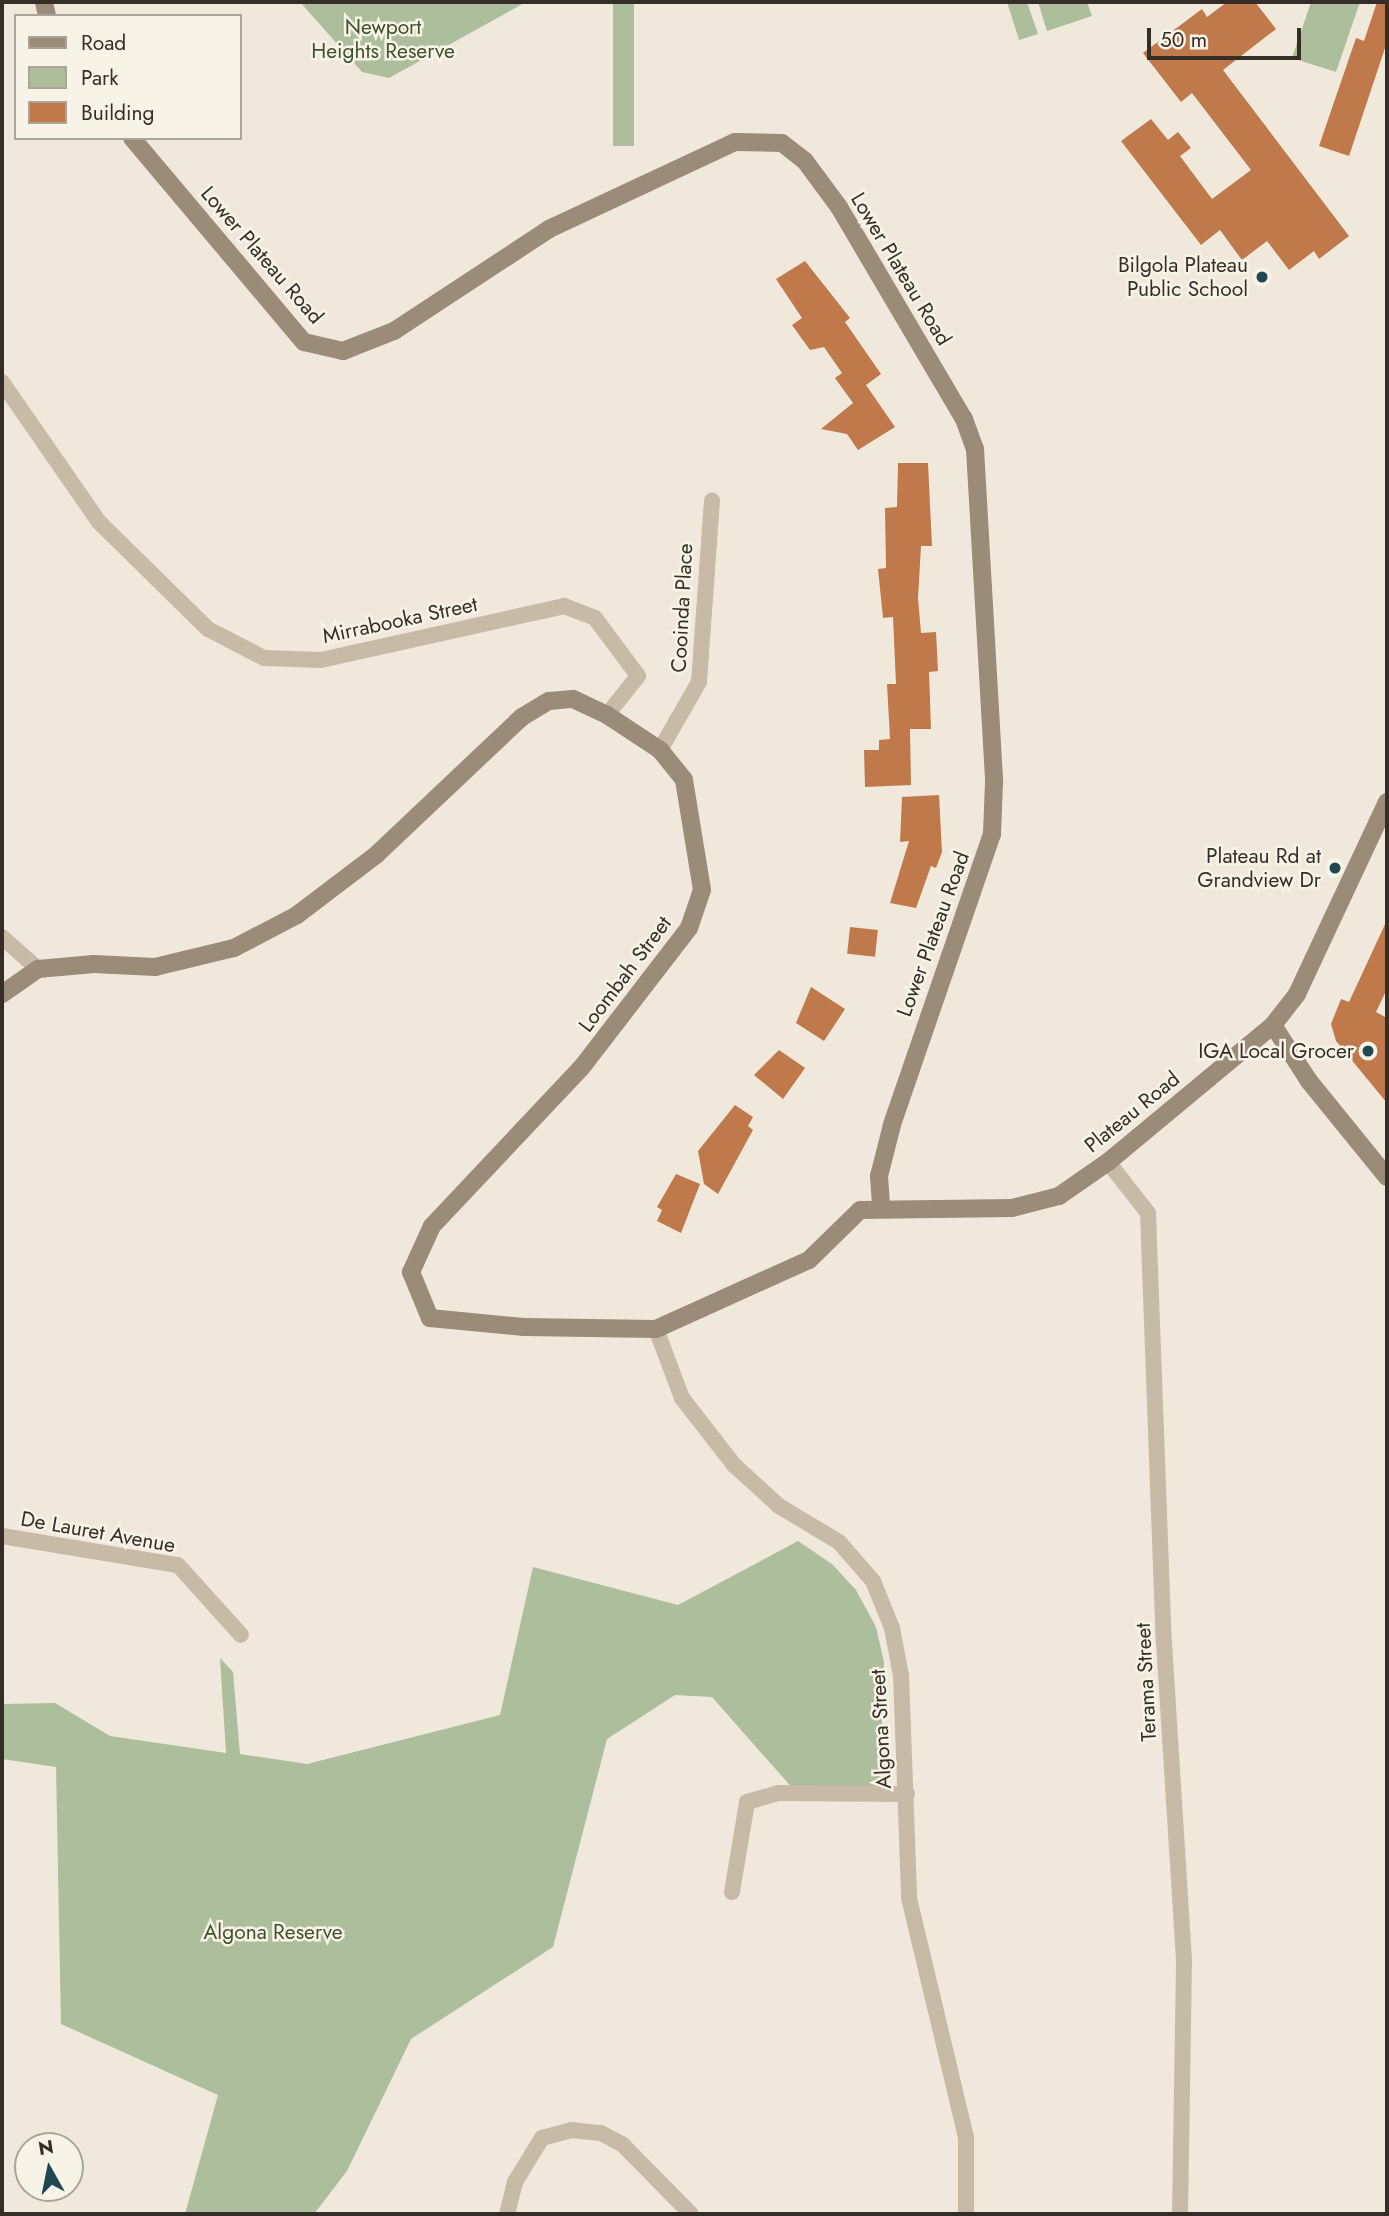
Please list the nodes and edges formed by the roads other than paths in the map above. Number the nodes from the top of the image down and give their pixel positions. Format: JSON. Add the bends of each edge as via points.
{"nodes":[{"id":1,"x":134,"y":140,"type":"edge"},
{"id":2,"x":2,"y":382,"type":"edge"},
{"id":3,"x":712,"y":500,"type":"dead end"},
{"id":4,"x":607,"y":715,"type":"junction"},
{"id":5,"x":660,"y":750,"type":"junction"},
{"id":6,"x":1387,"y":802,"type":"edge"},
{"id":7,"x":2,"y":937,"type":"edge"},
{"id":8,"x":38,"y":969,"type":"junction"},
{"id":9,"x":2,"y":994,"type":"edge"},
{"id":10,"x":1273,"y":1025,"type":"junction"},
{"id":11,"x":1108,"y":1162,"type":"junction"},
{"id":12,"x":1387,"y":1177,"type":"edge"},
{"id":13,"x":881,"y":1208,"type":"junction"},
{"id":14,"x":656,"y":1328,"type":"junction"},
{"id":15,"x":2,"y":1536,"type":"edge"},
{"id":16,"x":242,"y":1635,"type":"dead end"},
{"id":17,"x":907,"y":1794,"type":"junction"},
{"id":18,"x":732,"y":1892,"type":"dead end"},
{"id":19,"x":507,"y":2214,"type":"edge"},
{"id":20,"x":691,"y":2214,"type":"edge"},
{"id":21,"x":966,"y":2214,"type":"edge"},
{"id":22,"x":1180,"y":2214,"type":"edge"}],
"edges":[{"from":1,"to":13,"type":"street","name":"Lower Plateau Road","via":[[304,342],[343,351],[394,331],[549,229],[735,142],[782,143],[806,161],[839,207],[964,419],[975,449],[994,782],[987,854],[892,1125],[879,1176]]},
{"from":2,"to":4,"type":"street","name":"Mirrabooka Street","via":[[99,522],[208,629],[264,658],[321,660],[564,606],[596,618],[638,676]]},
{"from":3,"to":5,"type":"street","name":"Cooinda Place","via":[[699,682]]},
{"from":4,"to":5,"type":"street","name":"Loombah Street"},
{"from":4,"to":8,"type":"street","name":"Loombah Street","via":[[573,699],[548,701],[522,717],[376,855],[298,915],[234,948],[155,967],[94,964]]},
{"from":5,"to":14,"type":"street","name":"Loombah Street","via":[[691,797],[702,890],[689,928],[581,1068],[432,1226],[411,1272],[429,1318],[524,1328]]},
{"from":6,"to":10,"type":"street","name":"Plateau Road","via":[[1297,994]]},
{"from":7,"to":8,"type":"street"},
{"from":8,"to":9,"type":"street"},
{"from":10,"to":11,"type":"street","name":"Plateau Road"},
{"from":10,"to":12,"type":"street","via":[[1309,1081]]},
{"from":11,"to":13,"type":"street","name":"Plateau Road","via":[[1059,1196],[1012,1208]]},
{"from":11,"to":22,"type":"street","name":"Terama Street","via":[[1148,1213],[1164,1642],[1184,1962]]},
{"from":13,"to":14,"type":"street","name":"Loombah Street","via":[[849,1217],[809,1259]]},
{"from":14,"to":17,"type":"street","name":"Algona Street","via":[[682,1398],[734,1465],[779,1506],[839,1542],[873,1581],[892,1628],[901,1675]]},
{"from":15,"to":16,"type":"street","name":"De Lauret Avenue","via":[[178,1565]]},
{"from":17,"to":18,"type":"street","via":[[778,1793],[747,1802]]},
{"from":17,"to":21,"type":"street","name":"Algona Street","via":[[909,1898],[965,2137]]},
{"from":19,"to":20,"type":"street","via":[[515,2182],[542,2138],[571,2130],[601,2133],[622,2144]]}]}
